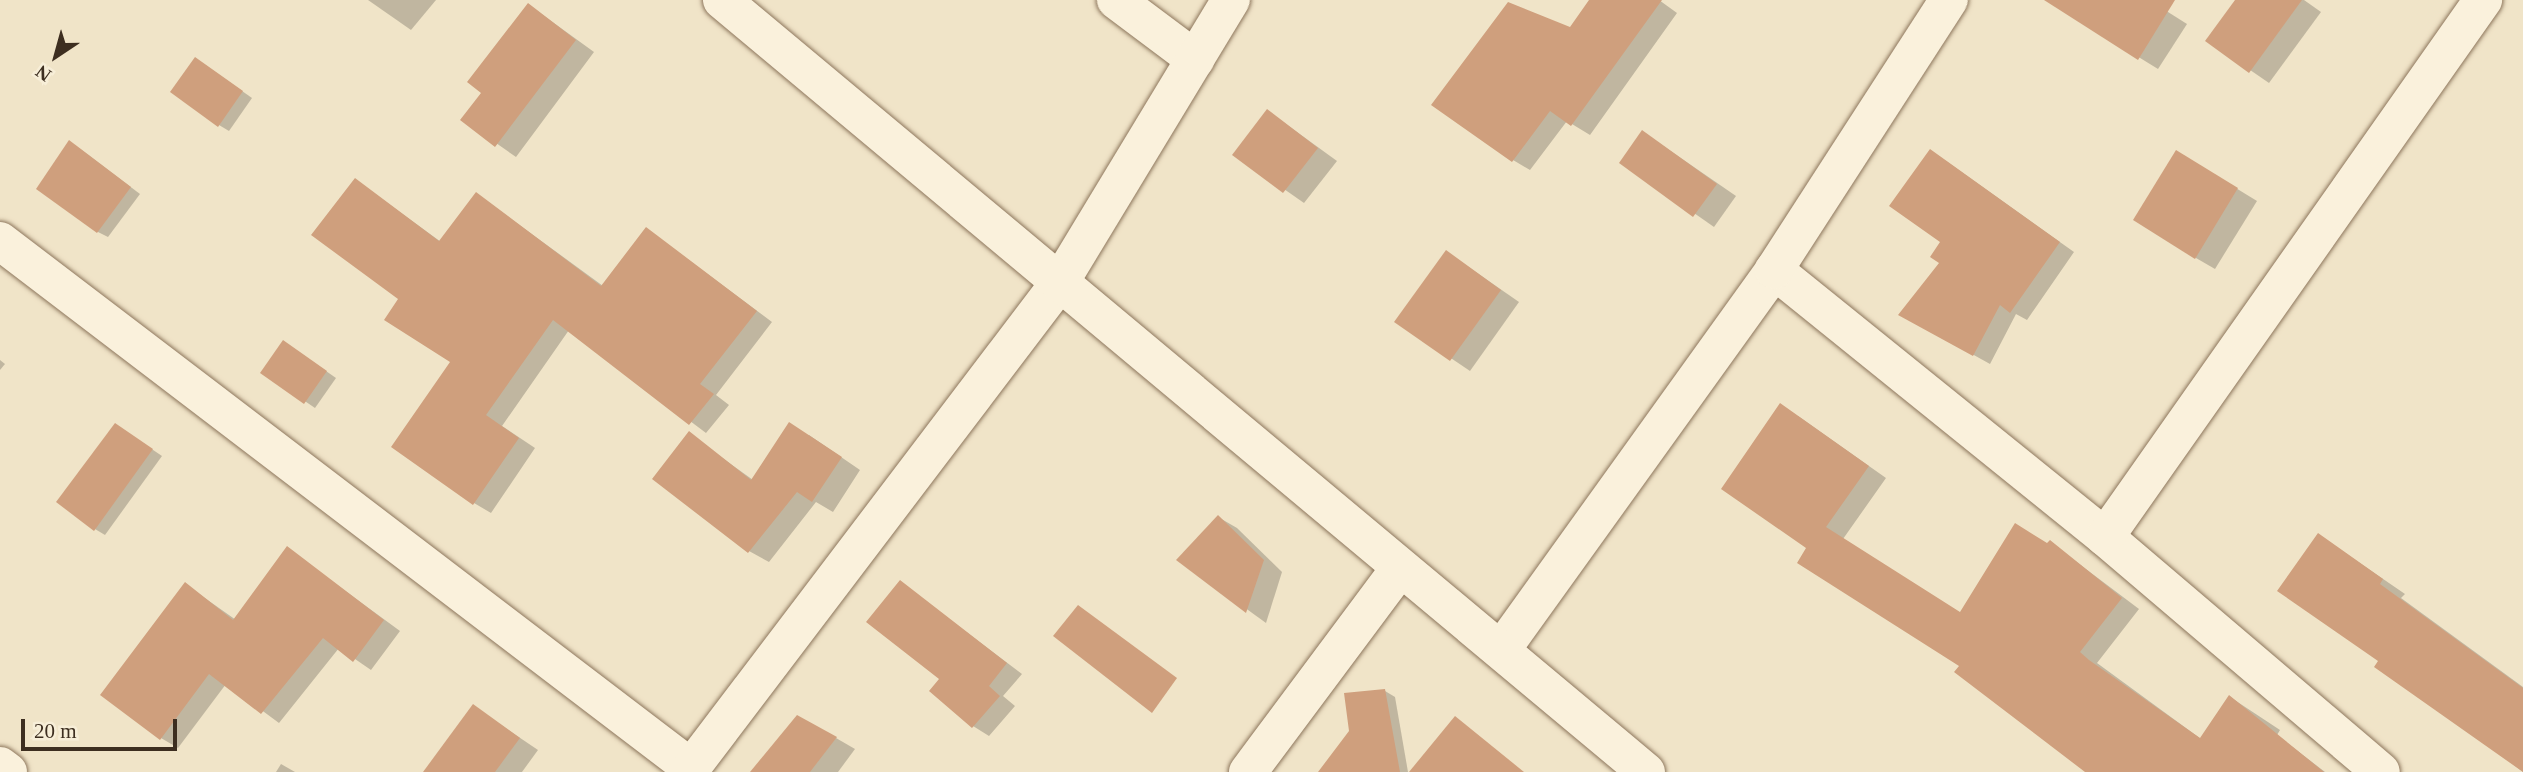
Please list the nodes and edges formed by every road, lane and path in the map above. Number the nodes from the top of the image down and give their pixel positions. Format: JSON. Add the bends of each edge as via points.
{"nodes":[{"id":1,"x":722,"y":0,"type":"edge"},
{"id":2,"x":1116,"y":0,"type":"edge"},
{"id":3,"x":1231,"y":0,"type":"edge"},
{"id":4,"x":1949,"y":0,"type":"edge"},
{"id":5,"x":2483,"y":0,"type":"edge"},
{"id":6,"x":1195,"y":59,"type":"junction"},
{"id":7,"x":0,"y":241,"type":"edge"},
{"id":8,"x":1774,"y":270,"type":"junction"},
{"id":9,"x":1060,"y":282,"type":"junction"},
{"id":10,"x":2105,"y":537,"type":"junction"},
{"id":11,"x":1399,"y":568,"type":"junction"},
{"id":12,"x":1502,"y":649,"type":"junction"},
{"id":13,"x":0,"y":765,"type":"edge"},
{"id":14,"x":689,"y":770,"type":"edge"},
{"id":15,"x":8,"y":772,"type":"edge"},
{"id":16,"x":1248,"y":772,"type":"edge"},
{"id":17,"x":1646,"y":772,"type":"edge"},
{"id":18,"x":2381,"y":772,"type":"edge"}],
"edges":[{"from":1,"to":9,"type":"street"},
{"from":2,"to":6,"type":"street"},
{"from":3,"to":6,"type":"street"},
{"from":4,"to":8,"type":"street"},
{"from":5,"to":10,"type":"street"},
{"from":6,"to":9,"type":"street"},
{"from":7,"to":14,"type":"street"},
{"from":8,"to":10,"type":"street"},
{"from":8,"to":12,"type":"street"},
{"from":9,"to":11,"type":"street"},
{"from":9,"to":14,"type":"street"},
{"from":10,"to":18,"type":"street"},
{"from":11,"to":12,"type":"street"},
{"from":11,"to":16,"type":"street"},
{"from":12,"to":17,"type":"street"},
{"from":13,"to":15,"type":"street"}]}
